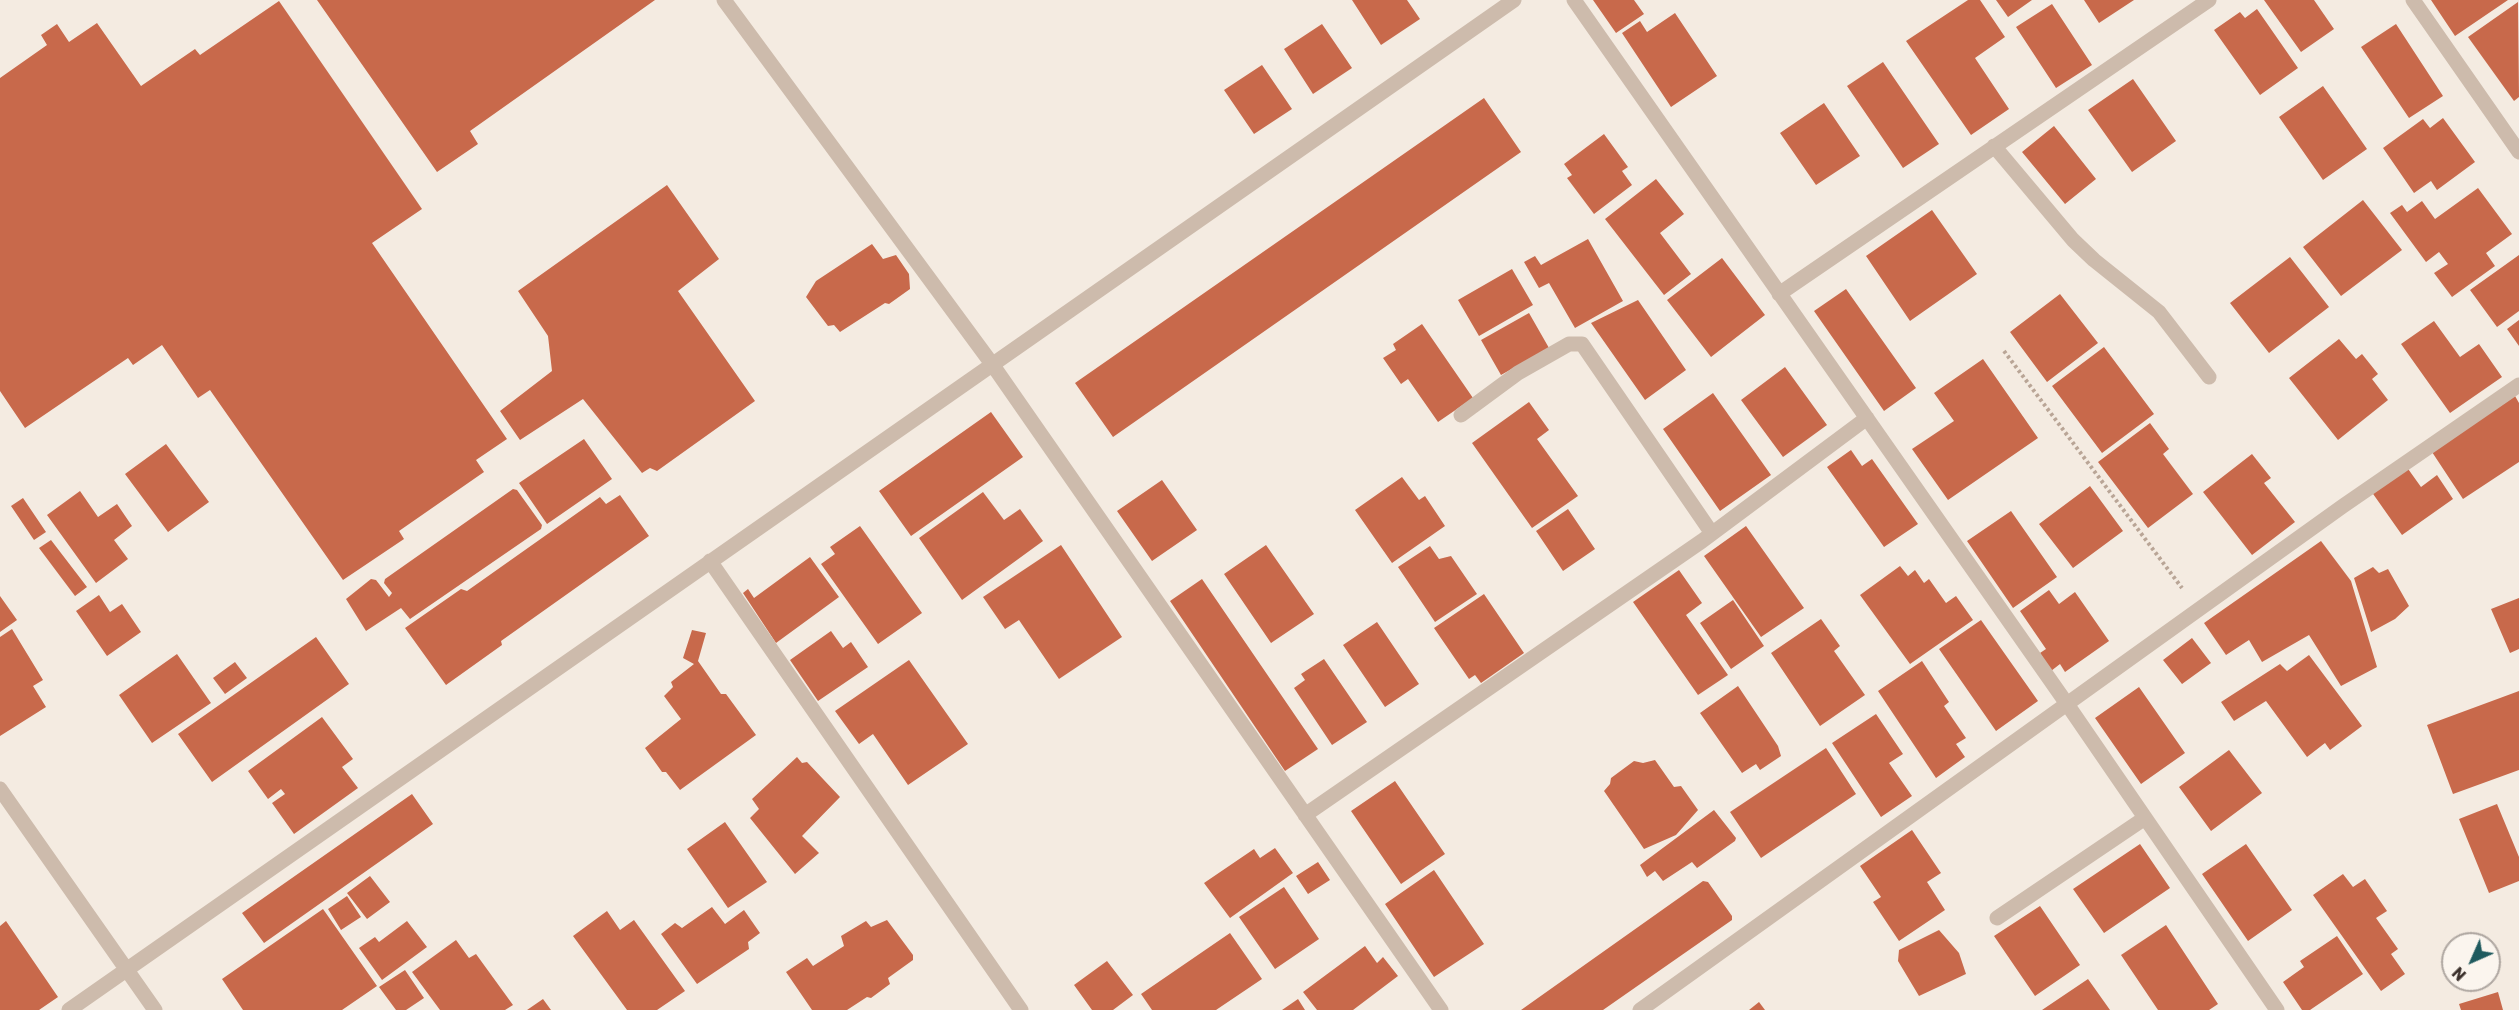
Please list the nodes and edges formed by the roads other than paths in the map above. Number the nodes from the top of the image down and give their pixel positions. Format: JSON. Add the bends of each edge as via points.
{"nodes":[{"id":1,"x":724,"y":0,"type":"edge"},
{"id":2,"x":1514,"y":0,"type":"edge"},
{"id":3,"x":1574,"y":0,"type":"edge"},
{"id":4,"x":2209,"y":0,"type":"edge"},
{"id":5,"x":2413,"y":0,"type":"edge"},
{"id":6,"x":1994,"y":146,"type":"junction"},
{"id":7,"x":2519,"y":152,"type":"edge"},
{"id":8,"x":1779,"y":294,"type":"junction"},
{"id":9,"x":992,"y":364,"type":"junction"},
{"id":10,"x":2209,"y":377,"type":"dead end"},
{"id":11,"x":2519,"y":385,"type":"edge"},
{"id":12,"x":1461,"y":415,"type":"dead end"},
{"id":13,"x":1867,"y":418,"type":"junction"},
{"id":14,"x":1711,"y":532,"type":"junction"},
{"id":15,"x":710,"y":561,"type":"junction"},
{"id":16,"x":2067,"y":704,"type":"junction"},
{"id":17,"x":0,"y":789,"type":"edge"},
{"id":18,"x":1305,"y":815,"type":"junction"},
{"id":19,"x":2145,"y":818,"type":"junction"},
{"id":20,"x":1997,"y":918,"type":"dead end"},
{"id":21,"x":127,"y":969,"type":"junction"},
{"id":22,"x":69,"y":1010,"type":"edge"},
{"id":23,"x":155,"y":1010,"type":"edge"},
{"id":24,"x":1021,"y":1010,"type":"edge"},
{"id":25,"x":1441,"y":1010,"type":"edge"},
{"id":26,"x":1640,"y":1010,"type":"edge"},
{"id":27,"x":2277,"y":1010,"type":"edge"}],
"edges":[{"from":1,"to":9,"type":"street"},
{"from":2,"to":9,"type":"street"},
{"from":3,"to":8,"type":"street"},
{"from":4,"to":6,"type":"street"},
{"from":5,"to":7,"type":"street"},
{"from":6,"to":8,"type":"street"},
{"from":6,"to":10,"type":"street","via":[[2073,240],[2159,312]]},
{"from":8,"to":13,"type":"street"},
{"from":9,"to":15,"type":"street"},
{"from":9,"to":18,"type":"street"},
{"from":11,"to":16,"type":"street"},
{"from":12,"to":14,"type":"street","via":[[1518,373],[1569,344],[1582,344]]},
{"from":13,"to":14,"type":"street"},
{"from":13,"to":16,"type":"street"},
{"from":14,"to":18,"type":"street"},
{"from":15,"to":21,"type":"street"},
{"from":15,"to":24,"type":"street"},
{"from":16,"to":19,"type":"street"},
{"from":16,"to":26,"type":"street"},
{"from":17,"to":21,"type":"street"},
{"from":18,"to":25,"type":"street"},
{"from":19,"to":20,"type":"street"},
{"from":19,"to":27,"type":"street"},
{"from":21,"to":22,"type":"street"},
{"from":21,"to":23,"type":"street"}]}
